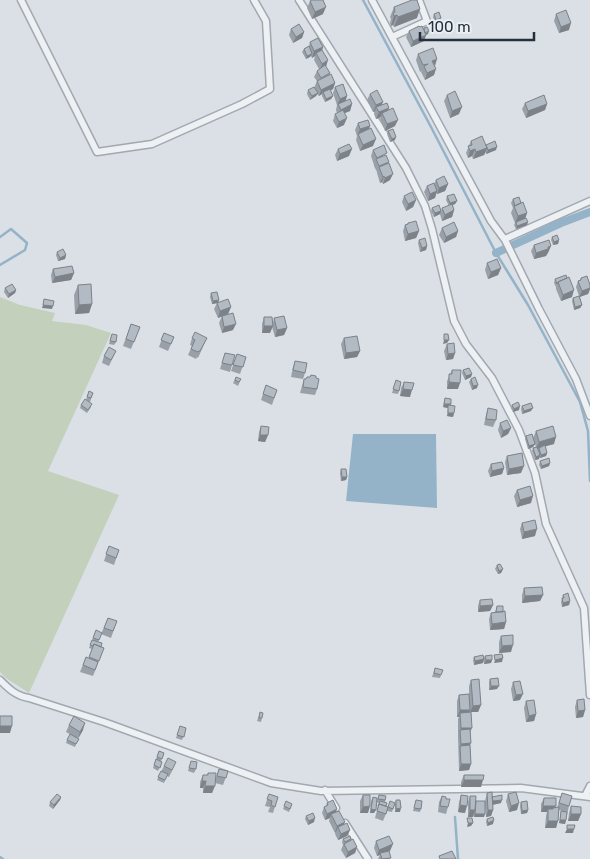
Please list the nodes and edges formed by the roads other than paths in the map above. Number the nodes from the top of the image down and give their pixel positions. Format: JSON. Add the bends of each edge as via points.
{"nodes":[{"id":1,"x":20,"y":0,"type":"edge"},
{"id":2,"x":254,"y":0,"type":"edge"},
{"id":3,"x":298,"y":0,"type":"edge"},
{"id":4,"x":372,"y":0,"type":"edge"},
{"id":5,"x":418,"y":0,"type":"edge"},
{"id":6,"x":392,"y":37,"type":"junction"},
{"id":7,"x":590,"y":201,"type":"edge"},
{"id":8,"x":505,"y":240,"type":"junction"},
{"id":9,"x":590,"y":416,"type":"edge"},
{"id":10,"x":0,"y":680,"type":"edge"},
{"id":11,"x":590,"y":695,"type":"edge"},
{"id":12,"x":590,"y":786,"type":"edge"},
{"id":13,"x":325,"y":790,"type":"junction"},
{"id":14,"x":587,"y":796,"type":"edge"},
{"id":15,"x":368,"y":859,"type":"edge"}],
"edges":[{"from":1,"to":2,"type":"street","via":[[97,152],[152,144],[270,89],[266,21]]},
{"from":3,"to":11,"type":"street","via":[[406,168],[425,206],[454,321],[466,344],[492,378],[518,430],[535,473],[546,524],[584,608]]},
{"from":4,"to":6,"type":"street"},
{"from":5,"to":6,"type":"street","via":[[427,21]]},
{"from":6,"to":8,"type":"street","via":[[491,221]]},
{"from":7,"to":8,"type":"street"},
{"from":8,"to":9,"type":"street","via":[[576,379]]},
{"from":10,"to":13,"type":"street","via":[[19,696],[104,722],[271,783]]},
{"from":12,"to":14,"type":"street"},
{"from":13,"to":14,"type":"street","via":[[521,788]]},
{"from":13,"to":15,"type":"street"}]}
